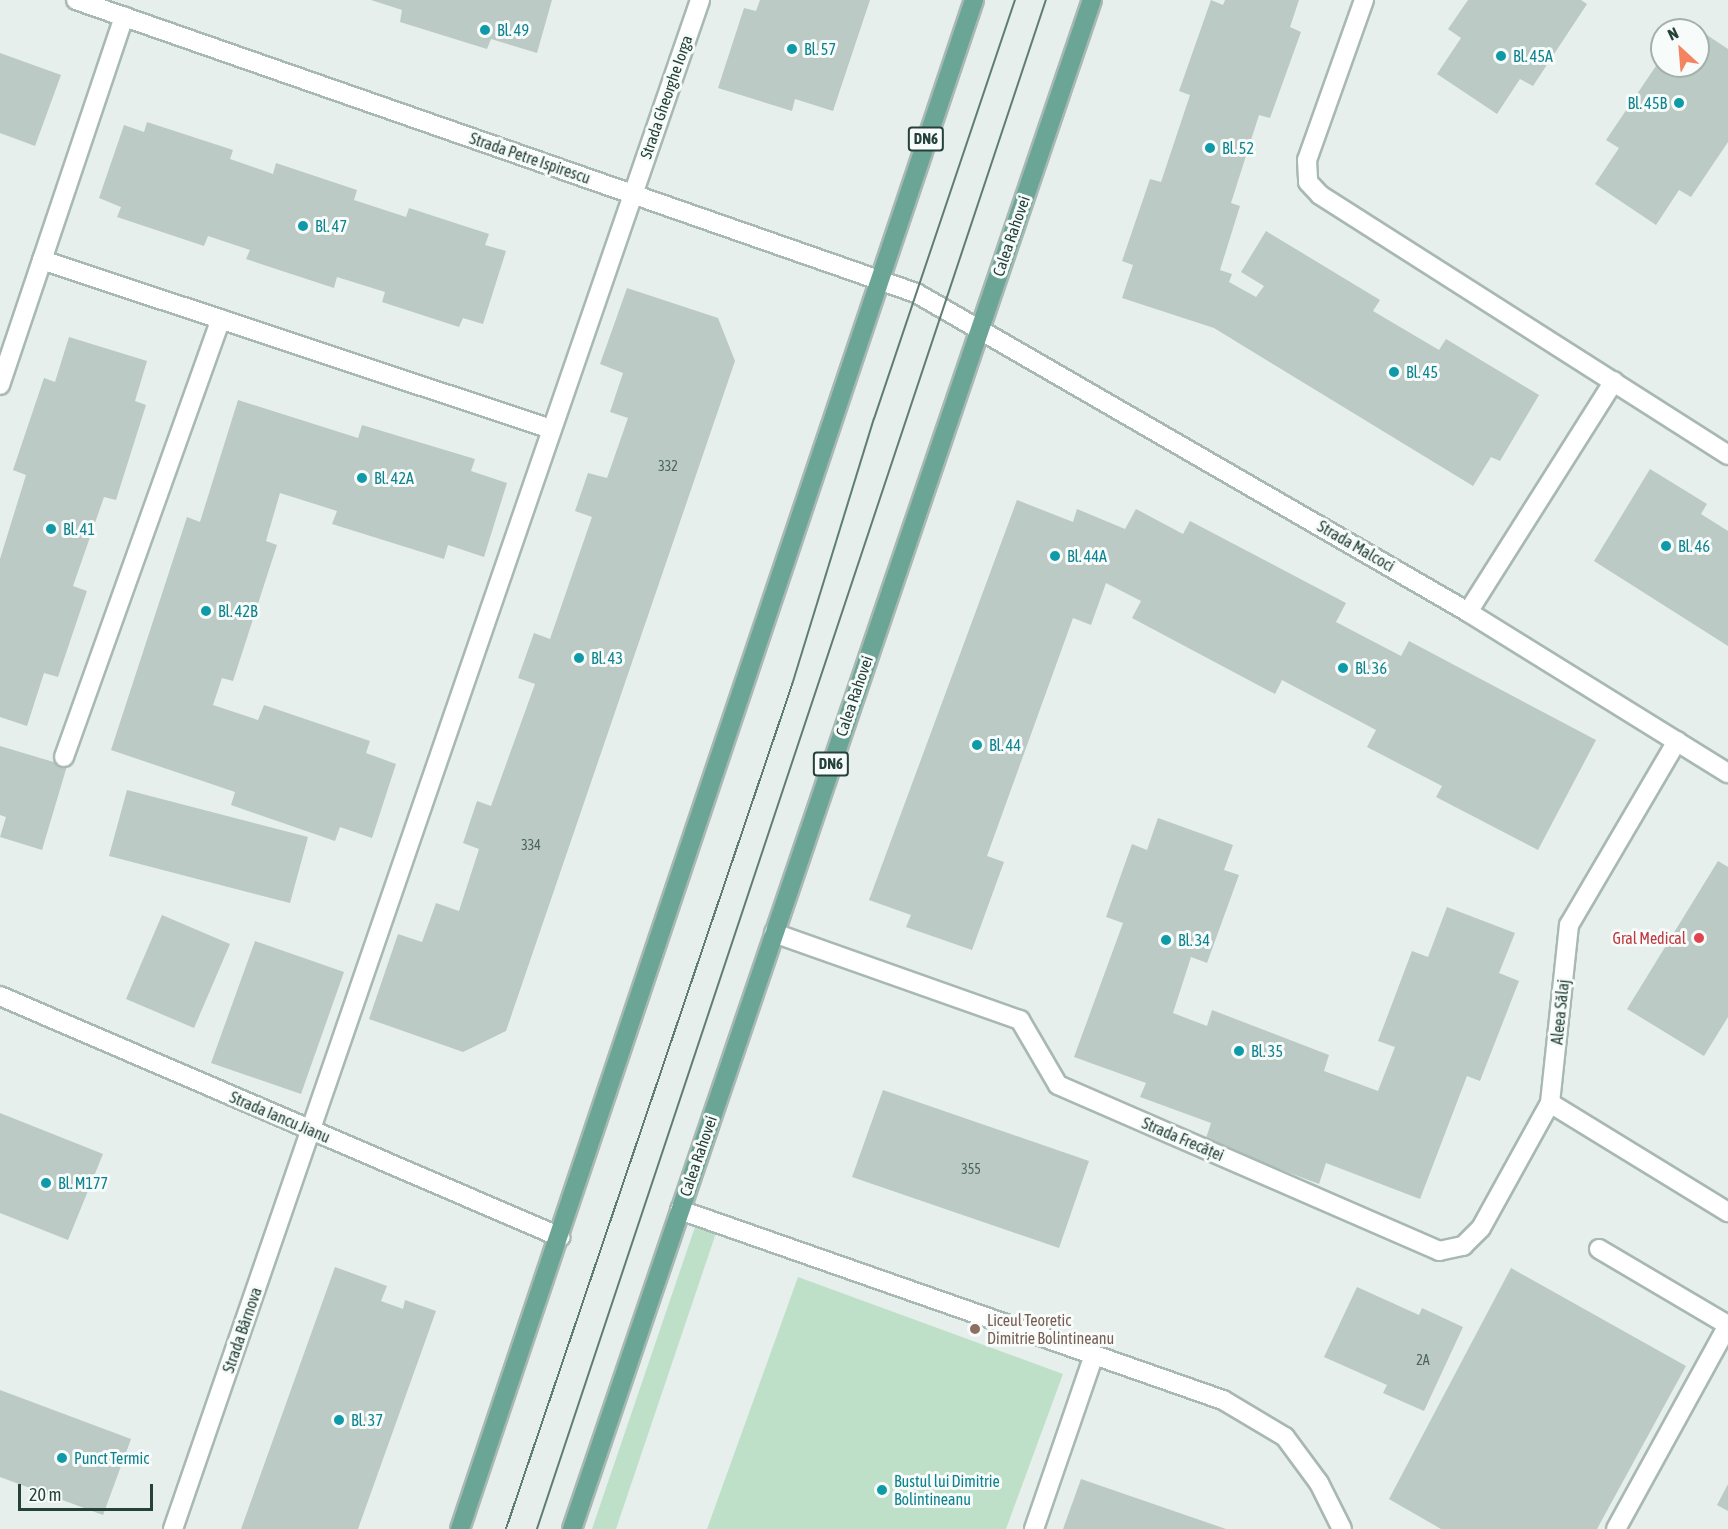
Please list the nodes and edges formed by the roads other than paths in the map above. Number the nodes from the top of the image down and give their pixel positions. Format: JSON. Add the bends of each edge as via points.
{"nodes":[{"id":1,"x":76,"y":0,"type":"edge"},
{"id":2,"x":700,"y":0,"type":"edge"},
{"id":3,"x":974,"y":0,"type":"edge"},
{"id":4,"x":1092,"y":0,"type":"edge"},
{"id":5,"x":1364,"y":0,"type":"edge"},
{"id":6,"x":124,"y":15,"type":"junction"},
{"id":7,"x":632,"y":194,"type":"junction"},
{"id":8,"x":42,"y":260,"type":"junction"},
{"id":9,"x":877,"y":278,"type":"junction"},
{"id":10,"x":220,"y":319,"type":"junction"},
{"id":11,"x":979,"y":327,"type":"junction"},
{"id":12,"x":1614,"y":381,"type":"junction"},
{"id":13,"x":0,"y":385,"type":"edge"},
{"id":14,"x":551,"y":429,"type":"junction"},
{"id":15,"x":1728,"y":455,"type":"edge"},
{"id":16,"x":1468,"y":612,"type":"junction"},
{"id":17,"x":1677,"y":741,"type":"junction"},
{"id":18,"x":64,"y":757,"type":"dead end"},
{"id":19,"x":1728,"y":773,"type":"edge"},
{"id":20,"x":774,"y":933,"type":"junction"},
{"id":21,"x":0,"y":996,"type":"edge"},
{"id":22,"x":1550,"y":1103,"type":"junction"},
{"id":23,"x":311,"y":1131,"type":"junction"},
{"id":24,"x":680,"y":1210,"type":"junction"},
{"id":25,"x":1728,"y":1212,"type":"edge"},
{"id":26,"x":560,"y":1237,"type":"junction"},
{"id":27,"x":1599,"y":1249,"type":"dead end"},
{"id":28,"x":1728,"y":1325,"type":"edge"},
{"id":29,"x":1094,"y":1355,"type":"junction"},
{"id":30,"x":173,"y":1529,"type":"edge"},
{"id":31,"x":460,"y":1529,"type":"edge"},
{"id":32,"x":572,"y":1529,"type":"edge"},
{"id":33,"x":1034,"y":1529,"type":"edge"},
{"id":34,"x":1342,"y":1529,"type":"edge"},
{"id":35,"x":1616,"y":1529,"type":"edge"}],
"edges":[{"from":1,"to":6,"type":"street","name":"Strada Petre Ispirescu"},
{"from":2,"to":7,"type":"street","name":"Strada Gheorghe Iorga"},
{"from":3,"to":9,"type":"main road","number":"DN6"},
{"from":4,"to":11,"type":"main road","name":"Calea Rahovei","number":"DN6"},
{"from":5,"to":12,"type":"street","via":[[1307,160],[1308,182],[1320,195]]},
{"from":6,"to":7,"type":"street","name":"Strada Petre Ispirescu"},
{"from":6,"to":8,"type":"street"},
{"from":7,"to":9,"type":"street","name":"Strada Petre Ispirescu"},
{"from":7,"to":14,"type":"street"},
{"from":8,"to":10,"type":"street"},
{"from":8,"to":13,"type":"street"},
{"from":9,"to":11,"type":"street","name":"Strada Petre Ispirescu"},
{"from":9,"to":26,"type":"main road","number":"DN6"},
{"from":10,"to":14,"type":"street"},
{"from":10,"to":18,"type":"street"},
{"from":11,"to":16,"type":"street","name":"Strada Malcoci"},
{"from":11,"to":20,"type":"main road","name":"Calea Rahovei","number":"DN6"},
{"from":12,"to":15,"type":"street"},
{"from":12,"to":16,"type":"street"},
{"from":14,"to":23,"type":"street"},
{"from":16,"to":17,"type":"street","name":"Strada Malcoci"},
{"from":17,"to":19,"type":"street","name":"Strada Malcoci"},
{"from":17,"to":22,"type":"street","name":"Aleea Sălaj","via":[[1569,925]]},
{"from":20,"to":22,"type":"street","name":"Strada Frecăței","via":[[1020,1020],[1058,1085],[1439,1251],[1463,1246],[1481,1228]]},
{"from":20,"to":24,"type":"main road","name":"Calea Rahovei","number":"DN6"},
{"from":21,"to":23,"type":"street","name":"Strada Iancu Jianu"},
{"from":22,"to":25,"type":"street"},
{"from":23,"to":26,"type":"street","name":"Strada Iancu Jianu"},
{"from":23,"to":30,"type":"street","name":"Strada Bârnova"},
{"from":24,"to":29,"type":"street"},
{"from":24,"to":32,"type":"main road","name":"Calea Rahovei","number":"DN6"},
{"from":26,"to":31,"type":"main road","number":"DN6"},
{"from":27,"to":28,"type":"street"},
{"from":28,"to":35,"type":"street"},
{"from":29,"to":33,"type":"street"},
{"from":29,"to":34,"type":"street","via":[[1223,1400],[1284,1437],[1319,1483]]}]}
